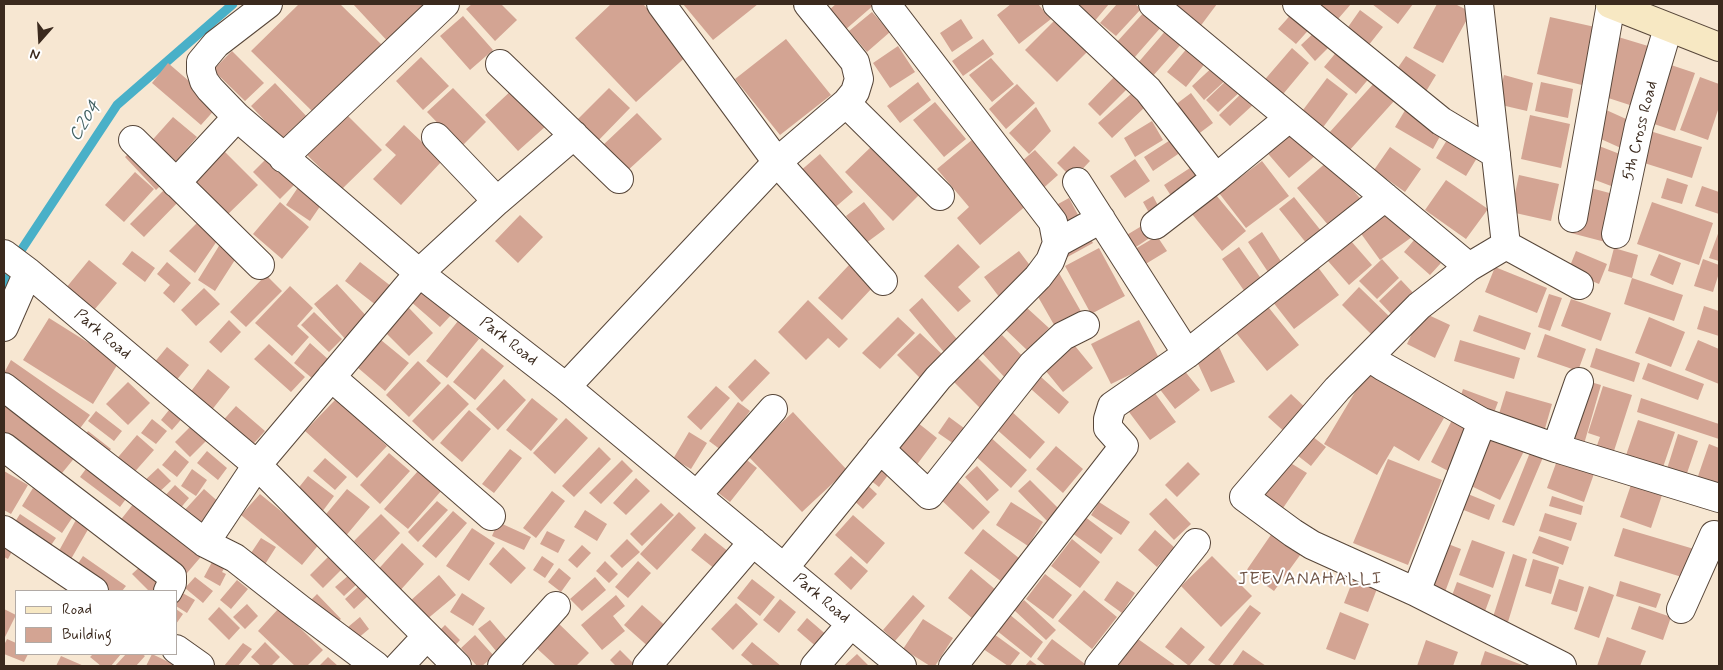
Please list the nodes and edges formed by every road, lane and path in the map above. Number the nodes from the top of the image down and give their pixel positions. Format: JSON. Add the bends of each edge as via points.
{"nodes":[{"id":1,"x":268,"y":4,"type":"edge"},
{"id":2,"x":446,"y":4,"type":"edge"},
{"id":3,"x":661,"y":4,"type":"edge"},
{"id":4,"x":808,"y":4,"type":"edge"},
{"id":5,"x":886,"y":4,"type":"edge"},
{"id":6,"x":1057,"y":4,"type":"edge"},
{"id":7,"x":1153,"y":4,"type":"edge"},
{"id":8,"x":1298,"y":4,"type":"edge"},
{"id":9,"x":1479,"y":4,"type":"edge"},
{"id":10,"x":1611,"y":4,"type":"edge"},
{"id":11,"x":1668,"y":28,"type":"junction"},
{"id":12,"x":1719,"y":47,"type":"edge"},
{"id":13,"x":500,"y":64,"type":"dead end"},
{"id":14,"x":846,"y":103,"type":"junction"},
{"id":15,"x":237,"y":117,"type":"junction"},
{"id":16,"x":1289,"y":118,"type":"junction"},
{"id":17,"x":574,"y":135,"type":"junction"},
{"id":18,"x":436,"y":137,"type":"dead end"},
{"id":19,"x":133,"y":140,"type":"dead end"},
{"id":20,"x":1496,"y":154,"type":"junction"},
{"id":21,"x":283,"y":158,"type":"junction"},
{"id":22,"x":777,"y":162,"type":"junction"},
{"id":23,"x":1216,"y":178,"type":"junction"},
{"id":24,"x":619,"y":179,"type":"dead end"},
{"id":25,"x":1077,"y":182,"type":"dead end"},
{"id":26,"x":176,"y":183,"type":"junction"},
{"id":27,"x":940,"y":196,"type":"dead end"},
{"id":28,"x":1385,"y":197,"type":"junction"},
{"id":29,"x":497,"y":201,"type":"junction"},
{"id":30,"x":1573,"y":218,"type":"dead end"},
{"id":31,"x":1101,"y":219,"type":"junction"},
{"id":32,"x":1155,"y":225,"type":"dead end"},
{"id":33,"x":1616,"y":234,"type":"dead end"},
{"id":34,"x":1057,"y":244,"type":"junction"},
{"id":35,"x":1506,"y":245,"type":"junction"},
{"id":36,"x":4,"y":254,"type":"edge"},
{"id":37,"x":260,"y":265,"type":"dead end"},
{"id":38,"x":1469,"y":267,"type":"junction"},
{"id":39,"x":27,"y":271,"type":"junction"},
{"id":40,"x":419,"y":273,"type":"junction"},
{"id":41,"x":883,"y":282,"type":"dead end"},
{"id":42,"x":1579,"y":285,"type":"dead end"},
{"id":43,"x":1086,"y":325,"type":"dead end"},
{"id":44,"x":4,"y":327,"type":"edge"},
{"id":45,"x":1187,"y":354,"type":"junction"},
{"id":46,"x":1368,"y":357,"type":"junction"},
{"id":47,"x":331,"y":377,"type":"junction"},
{"id":48,"x":1579,"y":382,"type":"dead end"},
{"id":49,"x":4,"y":387,"type":"edge"},
{"id":50,"x":566,"y":387,"type":"junction"},
{"id":51,"x":773,"y":409,"type":"dead end"},
{"id":52,"x":1482,"y":422,"type":"junction"},
{"id":53,"x":4,"y":447,"type":"edge"},
{"id":54,"x":1556,"y":448,"type":"junction"},
{"id":55,"x":880,"y":449,"type":"junction"},
{"id":56,"x":257,"y":466,"type":"junction"},
{"id":57,"x":697,"y":495,"type":"junction"},
{"id":58,"x":1719,"y":498,"type":"edge"},
{"id":59,"x":491,"y":516,"type":"dead end"},
{"id":60,"x":4,"y":530,"type":"edge"},
{"id":61,"x":1717,"y":531,"type":"edge"},
{"id":62,"x":753,"y":542,"type":"junction"},
{"id":63,"x":205,"y":543,"type":"junction"},
{"id":64,"x":1196,"y":543,"type":"dead end"},
{"id":65,"x":784,"y":568,"type":"junction"},
{"id":66,"x":93,"y":590,"type":"edge"},
{"id":67,"x":168,"y":590,"type":"edge"},
{"id":68,"x":1416,"y":592,"type":"junction"},
{"id":69,"x":556,"y":606,"type":"dead end"},
{"id":70,"x":1681,"y":609,"type":"dead end"},
{"id":71,"x":850,"y":624,"type":"junction"},
{"id":72,"x":427,"y":636,"type":"junction"},
{"id":73,"x":178,"y":650,"type":"edge"},
{"id":74,"x":200,"y":666,"type":"edge"},
{"id":75,"x":376,"y":666,"type":"edge"},
{"id":76,"x":399,"y":666,"type":"edge"},
{"id":77,"x":457,"y":666,"type":"edge"},
{"id":78,"x":502,"y":666,"type":"edge"},
{"id":79,"x":647,"y":666,"type":"edge"},
{"id":80,"x":815,"y":666,"type":"edge"},
{"id":81,"x":902,"y":666,"type":"edge"},
{"id":82,"x":952,"y":666,"type":"edge"},
{"id":83,"x":1099,"y":666,"type":"edge"},
{"id":84,"x":1562,"y":666,"type":"edge"}],
"edges":[{"from":1,"to":15,"type":"street","name":"Park Road","via":[[216,44],[202,62],[204,81]]},
{"from":2,"to":21,"type":"street"},
{"from":3,"to":22,"type":"street"},
{"from":4,"to":14,"type":"street","via":[[855,62],[859,79],[855,92]]},
{"from":5,"to":34,"type":"street","via":[[1053,222]]},
{"from":6,"to":23,"type":"street","via":[[1148,90]]},
{"from":7,"to":16,"type":"street"},
{"from":8,"to":20,"type":"street","via":[[1441,121]]},
{"from":9,"to":20,"type":"street"},
{"from":10,"to":11,"type":"street"},
{"from":10,"to":30,"type":"street"},
{"from":11,"to":12,"type":"street"},
{"from":11,"to":33,"type":"street","name":"5th Cross Road","via":[[1639,126]]},
{"from":13,"to":17,"type":"street"},
{"from":14,"to":22,"type":"street"},
{"from":14,"to":27,"type":"street"},
{"from":15,"to":21,"type":"street","name":"Park Road"},
{"from":15,"to":26,"type":"street"},
{"from":16,"to":23,"type":"street"},
{"from":16,"to":28,"type":"street"},
{"from":17,"to":24,"type":"street"},
{"from":17,"to":29,"type":"street"},
{"from":18,"to":29,"type":"street"},
{"from":19,"to":26,"type":"street"},
{"from":20,"to":35,"type":"street"},
{"from":21,"to":40,"type":"street","name":"Park Road"},
{"from":22,"to":41,"type":"street"},
{"from":22,"to":50,"type":"street"},
{"from":23,"to":32,"type":"street"},
{"from":25,"to":31,"type":"street"},
{"from":26,"to":37,"type":"street"},
{"from":28,"to":38,"type":"street"},
{"from":28,"to":45,"type":"street"},
{"from":29,"to":40,"type":"street"},
{"from":31,"to":34,"type":"street"},
{"from":31,"to":45,"type":"street"},
{"from":34,"to":55,"type":"street","via":[[1038,277],[938,378]]},
{"from":35,"to":38,"type":"street"},
{"from":35,"to":42,"type":"street"},
{"from":36,"to":39,"type":"street","name":"Park Road"},
{"from":38,"to":46,"type":"street","via":[[1419,306]]},
{"from":39,"to":44,"type":"street"},
{"from":39,"to":56,"type":"street","name":"Park Road"},
{"from":40,"to":47,"type":"street"},
{"from":40,"to":50,"type":"street","name":"Park Road"},
{"from":43,"to":55,"type":"street","via":[[1063,336],[1032,365],[929,495]]},
{"from":45,"to":82,"type":"street","via":[[1112,406],[1108,428],[1124,446]]},
{"from":46,"to":52,"type":"street"},
{"from":46,"to":68,"type":"street","via":[[1244,497],[1312,545]]},
{"from":47,"to":56,"type":"street"},
{"from":47,"to":59,"type":"street"},
{"from":48,"to":54,"type":"street"},
{"from":49,"to":63,"type":"street"},
{"from":50,"to":57,"type":"street","name":"Park Road"},
{"from":51,"to":57,"type":"street"},
{"from":52,"to":54,"type":"street"},
{"from":52,"to":68,"type":"street"},
{"from":53,"to":67,"type":"street","via":[[172,576]]},
{"from":54,"to":58,"type":"street"},
{"from":55,"to":65,"type":"street"},
{"from":56,"to":63,"type":"street"},
{"from":56,"to":72,"type":"street","name":"Park Road"},
{"from":57,"to":62,"type":"street","name":"Park Road"},
{"from":60,"to":66,"type":"street"},
{"from":61,"to":70,"type":"street"},
{"from":62,"to":65,"type":"street","name":"Park Road"},
{"from":62,"to":79,"type":"street"},
{"from":63,"to":75,"type":"street","via":[[235,558]]},
{"from":64,"to":83,"type":"street"},
{"from":65,"to":71,"type":"street","name":"Park Road"},
{"from":68,"to":84,"type":"street"},
{"from":69,"to":78,"type":"street"},
{"from":71,"to":80,"type":"street"},
{"from":71,"to":81,"type":"street","name":"Park Road"},
{"from":72,"to":76,"type":"street"},
{"from":72,"to":77,"type":"street","name":"Park Road"},
{"from":73,"to":74,"type":"street"}]}
